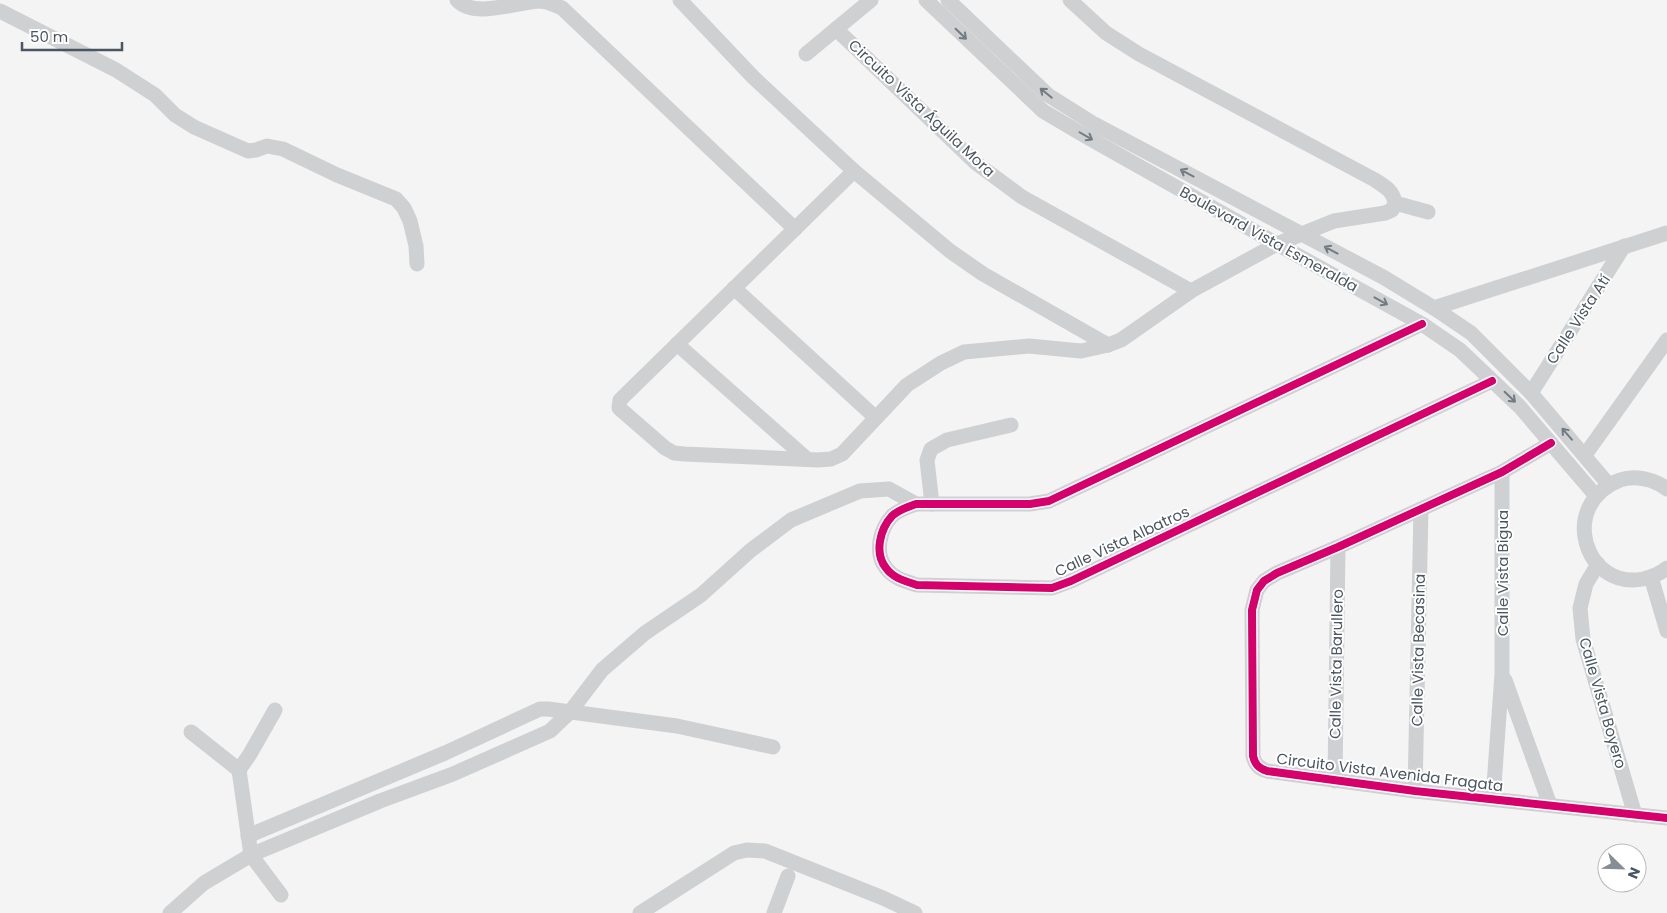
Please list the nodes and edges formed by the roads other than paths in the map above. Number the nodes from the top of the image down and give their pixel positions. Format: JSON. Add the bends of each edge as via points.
{"nodes":[{"id":1,"x":457,"y":0,"type":"edge"},
{"id":2,"x":680,"y":0,"type":"edge"},
{"id":3,"x":871,"y":0,"type":"edge"},
{"id":4,"x":926,"y":0,"type":"edge"},
{"id":5,"x":948,"y":0,"type":"edge"},
{"id":6,"x":1070,"y":0,"type":"edge"},
{"id":7,"x":0,"y":11,"type":"edge"},
{"id":8,"x":836,"y":29,"type":"junction"},
{"id":9,"x":806,"y":54,"type":"dead end"},
{"id":10,"x":854,"y":172,"type":"junction"},
{"id":11,"x":1395,"y":203,"type":"junction"},
{"id":12,"x":1428,"y":212,"type":"dead end"},
{"id":13,"x":795,"y":229,"type":"junction"},
{"id":14,"x":1667,"y":233,"type":"edge"},
{"id":15,"x":1300,"y":234,"type":"junction"},
{"id":16,"x":1277,"y":244,"type":"junction"},
{"id":17,"x":1624,"y":246,"type":"junction"},
{"id":18,"x":416,"y":264,"type":"dead end"},
{"id":19,"x":734,"y":288,"type":"junction"},
{"id":20,"x":1191,"y":290,"type":"junction"},
{"id":21,"x":1434,"y":308,"type":"junction"},
{"id":22,"x":1422,"y":324,"type":"junction"},
{"id":23,"x":1667,"y":340,"type":"edge"},
{"id":24,"x":677,"y":344,"type":"junction"},
{"id":25,"x":1108,"y":345,"type":"junction"},
{"id":26,"x":1492,"y":380,"type":"junction"},
{"id":27,"x":1531,"y":393,"type":"junction"},
{"id":28,"x":876,"y":418,"type":"junction"},
{"id":29,"x":1011,"y":425,"type":"dead end"},
{"id":30,"x":1550,"y":443,"type":"junction"},
{"id":31,"x":1585,"y":455,"type":"junction"},
{"id":32,"x":806,"y":459,"type":"junction"},
{"id":33,"x":1502,"y":472,"type":"junction"},
{"id":34,"x":1665,"y":484,"type":"edge"},
{"id":35,"x":1609,"y":485,"type":"junction"},
{"id":36,"x":1596,"y":496,"type":"junction"},
{"id":37,"x":916,"y":504,"type":"junction"},
{"id":38,"x":932,"y":504,"type":"junction"},
{"id":39,"x":1421,"y":509,"type":"junction"},
{"id":40,"x":1338,"y":547,"type":"junction"},
{"id":41,"x":1598,"y":564,"type":"junction"},
{"id":42,"x":1667,"y":568,"type":"edge"},
{"id":43,"x":1651,"y":577,"type":"junction"},
{"id":44,"x":1667,"y":631,"type":"edge"},
{"id":45,"x":1502,"y":674,"type":"junction"},
{"id":46,"x":275,"y":710,"type":"dead end"},
{"id":47,"x":570,"y":712,"type":"junction"},
{"id":48,"x":191,"y":732,"type":"dead end"},
{"id":49,"x":773,"y":747,"type":"dead end"},
{"id":50,"x":239,"y":770,"type":"junction"},
{"id":51,"x":1334,"y":781,"type":"junction"},
{"id":52,"x":1415,"y":791,"type":"junction"},
{"id":53,"x":1493,"y":799,"type":"junction"},
{"id":54,"x":1550,"y":805,"type":"junction"},
{"id":55,"x":1636,"y":815,"type":"junction"},
{"id":56,"x":1667,"y":818,"type":"edge"},
{"id":57,"x":248,"y":836,"type":"junction"},
{"id":58,"x":251,"y":855,"type":"junction"},
{"id":59,"x":788,"y":876,"type":"dead end"},
{"id":60,"x":281,"y":895,"type":"dead end"},
{"id":61,"x":170,"y":913,"type":"edge"},
{"id":62,"x":640,"y":913,"type":"edge"},
{"id":63,"x":774,"y":913,"type":"edge"},
{"id":64,"x":915,"y":913,"type":"edge"}],
"edges":[{"from":1,"to":13,"type":"street","via":[[466,7],[477,9],[541,1],[562,8]]},
{"from":2,"to":10,"type":"street"},
{"from":3,"to":8,"type":"street","name":"Circuito Vista Águila Mora"},
{"from":4,"to":16,"type":"street","name":"Boulevard Vista Esmeralda","one_way":true,"via":[[1043,111]]},
{"from":15,"to":5,"type":"street","name":"Boulevard Vista Esmeralda","one_way":true,"via":[[1094,124],[1048,95]]},
{"from":6,"to":11,"type":"street","via":[[1106,33],[1138,54],[1375,180],[1390,190]]},
{"from":7,"to":18,"type":"street","via":[[116,70],[155,95],[194,127],[248,151],[267,146],[283,149],[396,199],[410,220]]},
{"from":8,"to":9,"type":"street","name":"Circuito Vista Águila Mora"},
{"from":8,"to":20,"type":"street","name":"Circuito Vista Águila Mora","via":[[984,169],[1022,196]]},
{"from":10,"to":13,"type":"street"},
{"from":10,"to":25,"type":"street","via":[[966,263]]},
{"from":11,"to":12,"type":"street"},
{"from":11,"to":15,"type":"street","via":[[1385,214],[1334,221]]},
{"from":13,"to":19,"type":"street"},
{"from":14,"to":17,"type":"street"},
{"from":15,"to":16,"type":"street"},
{"from":21,"to":15,"type":"street","name":"Boulevard Vista Esmeralda","one_way":true},
{"from":16,"to":20,"type":"street"},
{"from":16,"to":22,"type":"street","name":"Boulevard Vista Esmeralda","one_way":true},
{"from":17,"to":21,"type":"street"},
{"from":17,"to":27,"type":"street","name":"Calle Vista Atí"},
{"from":19,"to":24,"type":"street"},
{"from":19,"to":28,"type":"street"},
{"from":20,"to":25,"type":"street","via":[[1121,340]]},
{"from":21,"to":27,"type":"street","name":"Boulevard Vista Esmeralda","via":[[1471,333]]},
{"from":22,"to":26,"type":"street","name":"Boulevard Vista Esmeralda","via":[[1460,350]]},
{"from":22,"to":38,"type":"street","name":"Calle Vista Albatros","via":[[1049,501],[1030,504]]},
{"from":23,"to":31,"type":"street"},
{"from":24,"to":32,"type":"street"},
{"from":24,"to":32,"type":"street","via":[[620,400],[619,408],[674,452]]},
{"from":25,"to":28,"type":"street","via":[[1081,351],[1029,346],[964,352],[907,385]]},
{"from":26,"to":30,"type":"street","name":"Boulevard Vista Esmeralda","one_way":true},
{"from":26,"to":37,"type":"street","name":"Calle Vista Albatros","via":[[1071,582],[1052,588],[916,585],[896,578],[885,567],[880,554],[880,540],[892,515]]},
{"from":31,"to":27,"type":"street","name":"Boulevard Vista Esmeralda","one_way":true},
{"from":28,"to":32,"type":"street","via":[[842,454],[831,459]]},
{"from":29,"to":38,"type":"street","via":[[946,440],[931,450],[927,460]]},
{"from":30,"to":33,"type":"street","name":"Circuito Vista Avenida Fragata"},
{"from":30,"to":36,"type":"street","name":"Boulevard Vista Esmeralda"},
{"from":31,"to":35,"type":"street","name":"Boulevard Vista Esmeralda"},
{"from":33,"to":39,"type":"street","name":"Circuito Vista Avenida Fragata"},
{"from":33,"to":45,"type":"street","name":"Calle Vista Bigua"},
{"from":34,"to":35,"type":"street","via":[[1642,478],[1625,478]]},
{"from":35,"to":36,"type":"street"},
{"from":36,"to":41,"type":"street","via":[[1584,525],[1587,546]]},
{"from":37,"to":38,"type":"street","name":"Calle Vista Albatros"},
{"from":37,"to":47,"type":"street","via":[[889,489],[860,491],[791,520],[751,550],[701,595],[645,633],[602,670]]},
{"from":39,"to":40,"type":"street","name":"Circuito Vista Avenida Fragata"},
{"from":39,"to":52,"type":"street","name":"Calle Vista Becasina"},
{"from":40,"to":51,"type":"street","name":"Calle Vista Barullero"},
{"from":40,"to":51,"type":"street","name":"Circuito Vista Avenida Fragata","via":[[1264,581],[1257,590],[1252,610],[1252,756],[1255,763],[1267,771]]},
{"from":41,"to":43,"type":"street","via":[[1623,578]]},
{"from":41,"to":55,"type":"street","name":"Calle Vista Boyero","via":[[1586,584],[1580,608],[1583,639]]},
{"from":42,"to":43,"type":"street"},
{"from":43,"to":44,"type":"street"},
{"from":45,"to":53,"type":"street","name":"Calle Vista Bigua"},
{"from":45,"to":54,"type":"street","name":"Calle Vista Bigua"},
{"from":46,"to":50,"type":"street"},
{"from":47,"to":49,"type":"street","via":[[677,726]]},
{"from":47,"to":57,"type":"street","via":[[540,710],[445,754]]},
{"from":47,"to":58,"type":"street","via":[[550,731],[534,740]]},
{"from":48,"to":50,"type":"street"},
{"from":50,"to":57,"type":"street"},
{"from":51,"to":52,"type":"street","name":"Circuito Vista Avenida Fragata"},
{"from":52,"to":53,"type":"street","name":"Circuito Vista Avenida Fragata"},
{"from":53,"to":54,"type":"street","name":"Circuito Vista Avenida Fragata"},
{"from":54,"to":55,"type":"street","name":"Circuito Vista Avenida Fragata"},
{"from":55,"to":56,"type":"street","name":"Circuito Vista Avenida Fragata"},
{"from":57,"to":58,"type":"street"},
{"from":58,"to":60,"type":"street"},
{"from":58,"to":61,"type":"street","via":[[204,883]]},
{"from":59,"to":63,"type":"street"},
{"from":62,"to":64,"type":"street","via":[[734,853],[747,850],[765,851]]}]}
